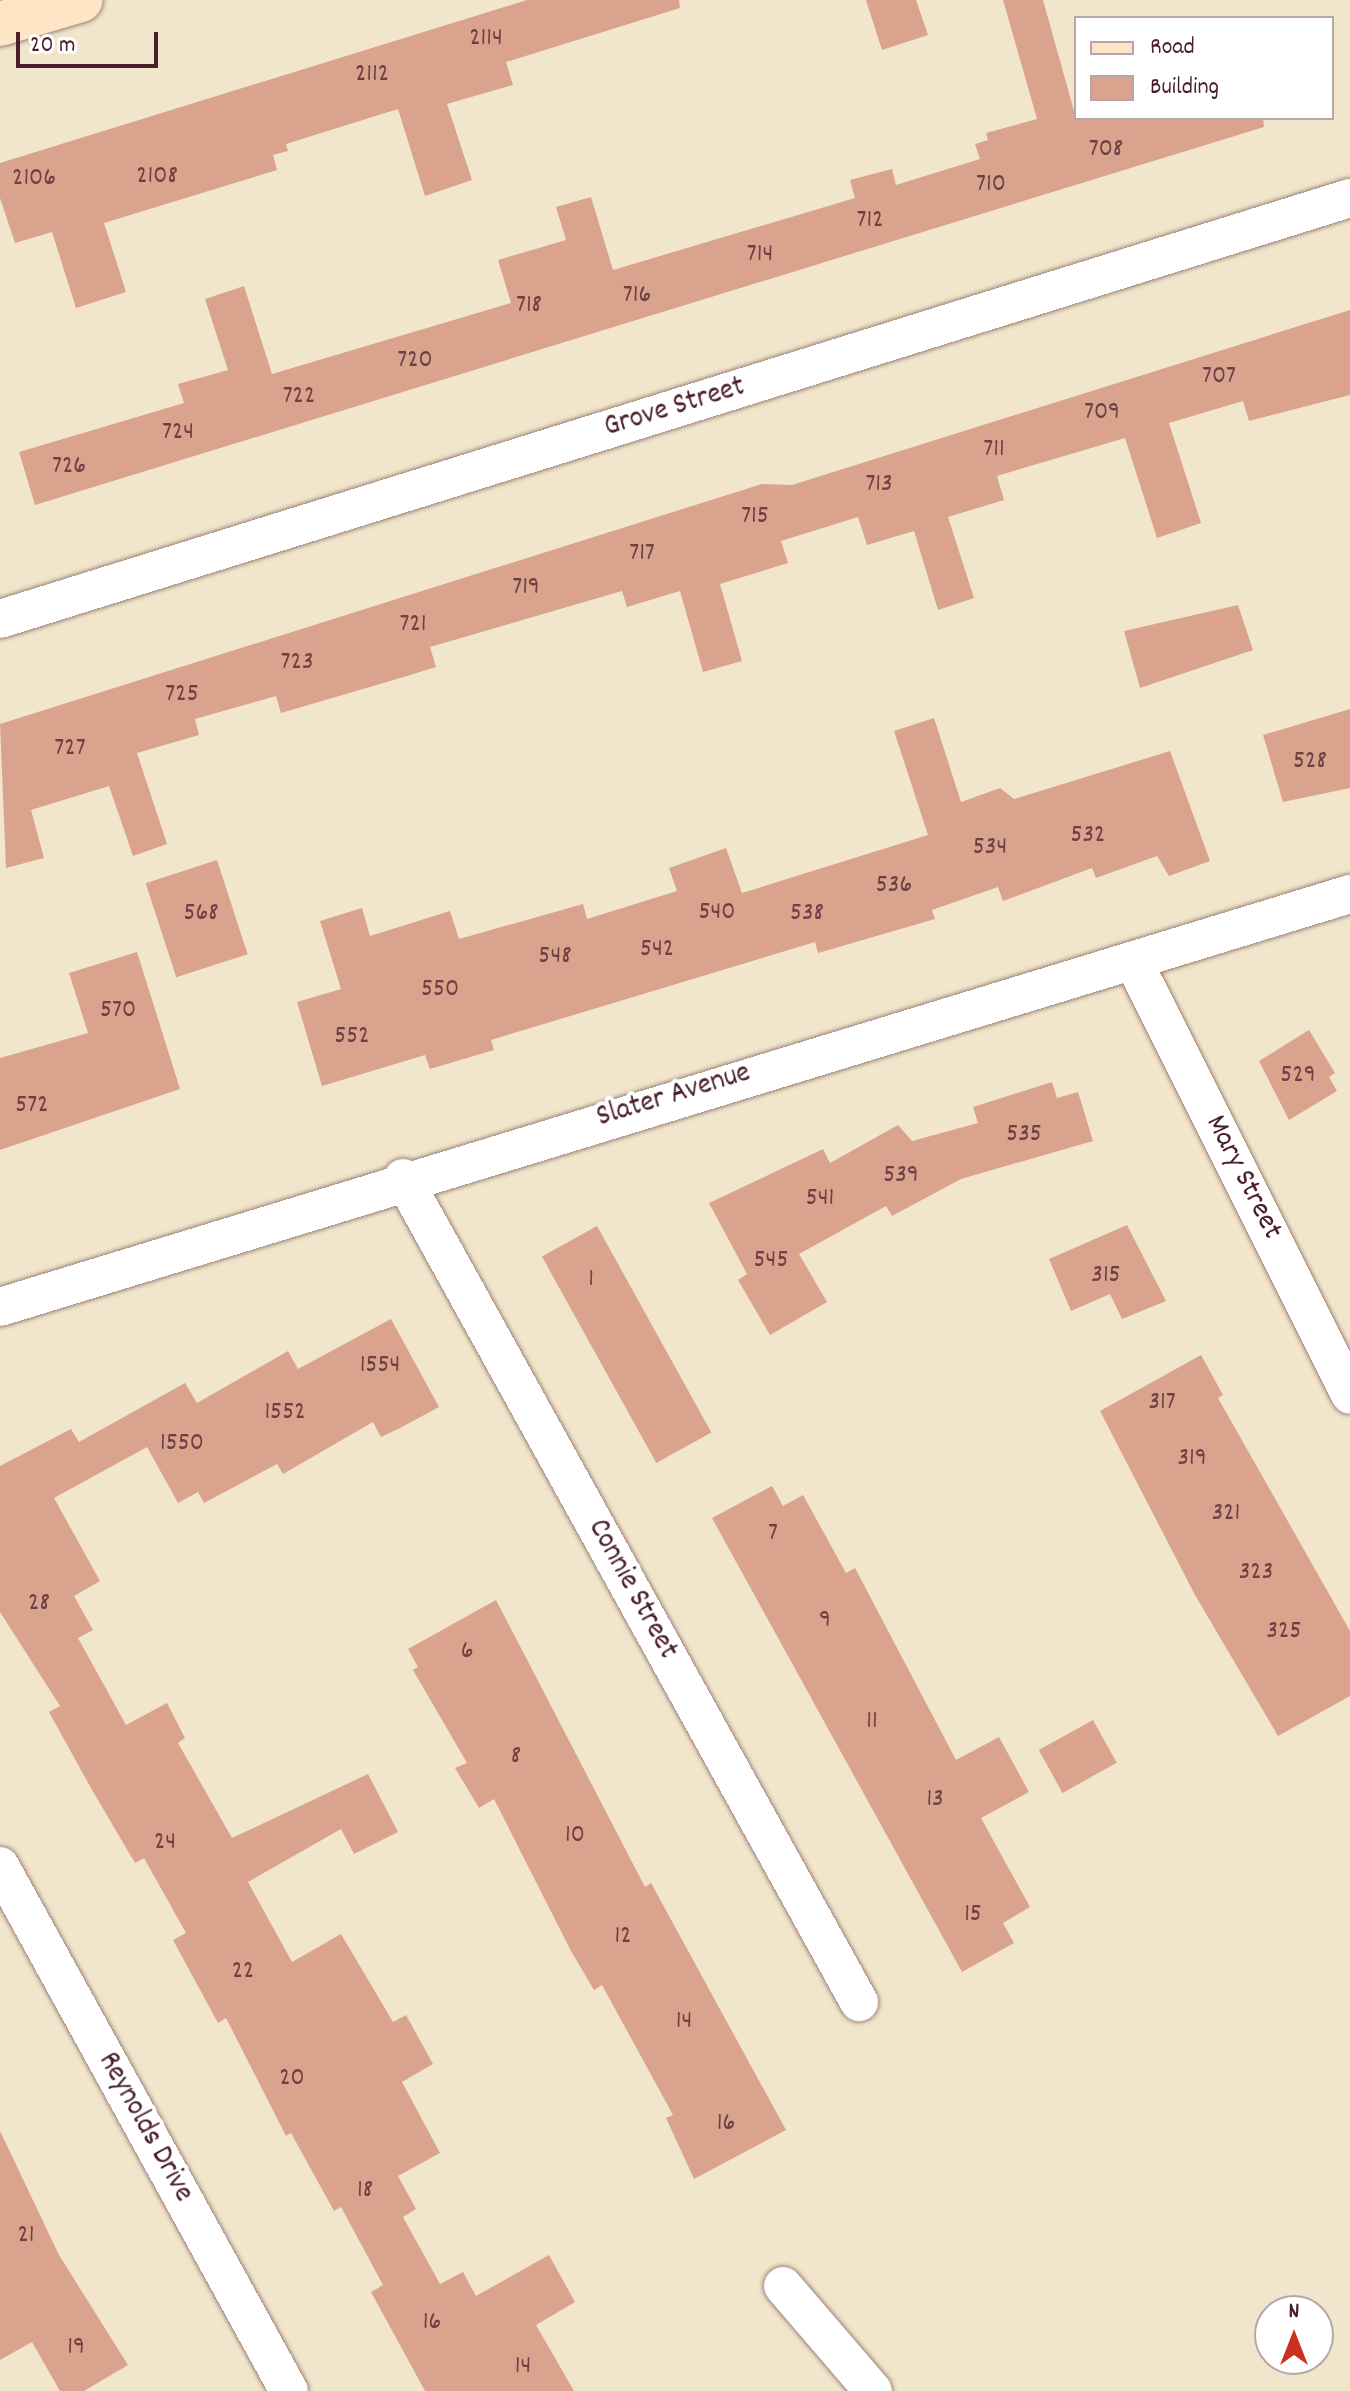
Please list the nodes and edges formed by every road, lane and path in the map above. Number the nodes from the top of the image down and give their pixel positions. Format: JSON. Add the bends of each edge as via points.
{"nodes":[{"id":1,"x":81,"y":0,"type":"edge"},
{"id":2,"x":0,"y":24,"type":"edge"},
{"id":3,"x":1350,"y":198,"type":"edge"},
{"id":4,"x":0,"y":619,"type":"edge"},
{"id":5,"x":1350,"y":894,"type":"edge"},
{"id":6,"x":1133,"y":961,"type":"junction"},
{"id":7,"x":403,"y":1178,"type":"junction"},
{"id":8,"x":0,"y":1307,"type":"edge"},
{"id":9,"x":1350,"y":1395,"type":"edge"},
{"id":10,"x":0,"y":1866,"type":"edge"},
{"id":11,"x":859,"y":2002,"type":"dead end"},
{"id":12,"x":783,"y":2286,"type":"dead end"},
{"id":13,"x":289,"y":2391,"type":"edge"},
{"id":14,"x":873,"y":2391,"type":"edge"}],
"edges":[{"from":1,"to":2,"type":"main road"},
{"from":3,"to":4,"type":"street","name":"Grove Street"},
{"from":5,"to":6,"type":"street","name":"Slater Avenue"},
{"from":6,"to":7,"type":"street","name":"Slater Avenue"},
{"from":6,"to":9,"type":"street","name":"Mary Street"},
{"from":7,"to":8,"type":"street","name":"Slater Avenue"},
{"from":7,"to":11,"type":"street","name":"Connie Street"},
{"from":10,"to":13,"type":"street","name":"Reynolds Drive"},
{"from":12,"to":14,"type":"street"}]}
